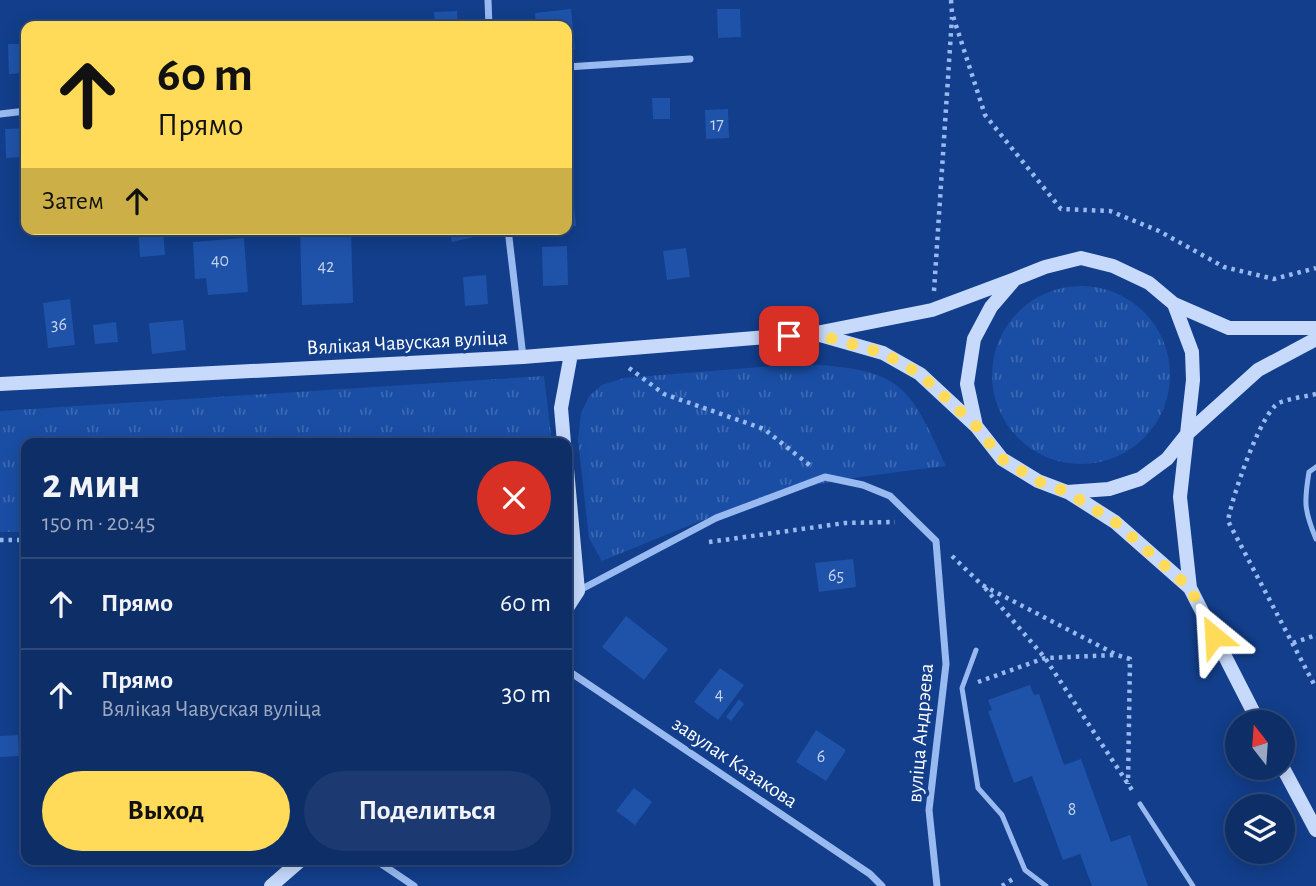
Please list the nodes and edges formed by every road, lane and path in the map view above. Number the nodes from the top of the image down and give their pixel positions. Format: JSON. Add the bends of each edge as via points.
{"nodes":[{"id":1,"x":488,"y":0,"type":"edge"},
{"id":2,"x":951,"y":0,"type":"edge"},
{"id":3,"x":952,"y":13,"type":"junction"},
{"id":4,"x":489,"y":21,"type":"edge"},
{"id":5,"x":690,"y":59,"type":"dead end"},
{"id":6,"x":572,"y":67,"type":"edge"},
{"id":7,"x":21,"y":112,"type":"edge"},
{"id":8,"x":0,"y":114,"type":"edge"},
{"id":9,"x":510,"y":235,"type":"edge"},
{"id":10,"x":1316,"y":268,"type":"edge"},
{"id":11,"x":1015,"y":279,"type":"junction"},
{"id":12,"x":1174,"y":304,"type":"junction"},
{"id":13,"x":932,"y":310,"type":"junction"},
{"id":14,"x":1316,"y":328,"type":"edge"},
{"id":15,"x":816,"y":334,"type":"junction"},
{"id":16,"x":1316,"y":339,"type":"edge"},
{"id":17,"x":606,"y":351,"type":"junction"},
{"id":18,"x":571,"y":354,"type":"junction"},
{"id":19,"x":523,"y":357,"type":"junction"},
{"id":20,"x":0,"y":384,"type":"edge"},
{"id":21,"x":1316,"y":394,"type":"edge"},
{"id":22,"x":976,"y":426,"type":"junction"},
{"id":23,"x":1187,"y":433,"type":"junction"},
{"id":24,"x":564,"y":438,"type":"edge"},
{"id":25,"x":1316,"y":467,"type":"edge"},
{"id":26,"x":824,"y":477,"type":"junction"},
{"id":27,"x":1067,"y":492,"type":"junction"},
{"id":28,"x":917,"y":522,"type":"junction"},
{"id":29,"x":572,"y":524,"type":"edge"},
{"id":30,"x":1316,"y":539,"type":"edge"},
{"id":31,"x":0,"y":540,"type":"edge"},
{"id":32,"x":21,"y":540,"type":"edge"},
{"id":33,"x":936,"y":541,"type":"junction"},
{"id":34,"x":705,"y":542,"type":"dead end"},
{"id":35,"x":982,"y":585,"type":"junction"},
{"id":36,"x":1190,"y":588,"type":"junction"},
{"id":37,"x":578,"y":591,"type":"junction"},
{"id":38,"x":572,"y":600,"type":"edge"},
{"id":39,"x":1316,"y":635,"type":"edge"},
{"id":40,"x":1293,"y":643,"type":"junction"},
{"id":41,"x":976,"y":650,"type":"dead end"},
{"id":42,"x":1117,"y":655,"type":"junction"},
{"id":43,"x":1045,"y":658,"type":"junction"},
{"id":44,"x":572,"y":673,"type":"edge"},
{"id":45,"x":962,"y":688,"type":"junction"},
{"id":46,"x":1316,"y":688,"type":"edge"},
{"id":47,"x":1252,"y":710,"type":"edge"},
{"id":48,"x":1289,"y":780,"type":"edge"},
{"id":49,"x":1129,"y":784,"type":"junction"},
{"id":50,"x":1140,"y":804,"type":"joint"},
{"id":51,"x":1316,"y":830,"type":"edge"},
{"id":52,"x":295,"y":865,"type":"edge"},
{"id":53,"x":383,"y":865,"type":"edge"},
{"id":54,"x":271,"y":886,"type":"edge"},
{"id":55,"x":414,"y":886,"type":"edge"},
{"id":56,"x":882,"y":886,"type":"edge"},
{"id":57,"x":937,"y":886,"type":"edge"},
{"id":58,"x":1046,"y":886,"type":"edge"},
{"id":59,"x":1193,"y":886,"type":"edge"}],
"edges":[{"from":1,"to":4,"type":"street"},
{"from":2,"to":3,"type":"path"},
{"from":3,"to":10,"type":"path","via":[[985,115],[1061,209],[1110,211],[1159,230],[1224,267],[1274,279]]},
{"from":3,"to":13,"type":"path"},
{"from":5,"to":6,"type":"street"},
{"from":7,"to":8,"type":"street"},
{"from":9,"to":19,"type":"street"},
{"from":11,"to":12,"type":"main road","via":[[1081,258],[1149,283]]},
{"from":11,"to":13,"type":"main road","name":"Вялікая Чавуская вуліца"},
{"from":11,"to":22,"type":"main road","via":[[991,307],[974,339],[967,384]]},
{"from":12,"to":14,"type":"main road","via":[[1229,328]]},
{"from":12,"to":23,"type":"main road","via":[[1192,352]]},
{"from":13,"to":15,"type":"main road","name":"Вялікая Чавуская вуліца"},
{"from":15,"to":17,"type":"main road","name":"Вялікая Чавуская вуліца"},
{"from":15,"to":22,"type":"main road","name":"Вялікая Чавуская вуліца","via":[[883,353],[920,374]]},
{"from":16,"to":23,"type":"main road","via":[[1258,370]]},
{"from":17,"to":18,"type":"main road","name":"Вялікая Чавуская вуліца"},
{"from":17,"to":26,"type":"path","via":[[664,394],[764,429]]},
{"from":18,"to":19,"type":"main road","name":"Вялікая Чавуская вуліца"},
{"from":18,"to":24,"type":"main road","via":[[561,408]]},
{"from":19,"to":20,"type":"main road","name":"Вялікая Чавуская вуліца"},
{"from":21,"to":40,"type":"path","via":[[1277,403],[1263,421],[1228,521]]},
{"from":22,"to":27,"type":"main road","via":[[1002,459]]},
{"from":23,"to":27,"type":"main road","via":[[1167,459],[1140,478],[1109,489]]},
{"from":23,"to":36,"type":"main road","via":[[1180,497]]},
{"from":25,"to":30,"type":"lane","via":[[1309,472],[1304,500]]},
{"from":26,"to":28,"type":"street","via":[[890,496]]},
{"from":26,"to":37,"type":"street","via":[[716,518]]},
{"from":27,"to":36,"type":"main road","via":[[1115,522]]},
{"from":28,"to":33,"type":"street"},
{"from":28,"to":34,"type":"path","via":[[845,523]]},
{"from":29,"to":37,"type":"main road"},
{"from":31,"to":32,"type":"path"},
{"from":33,"to":35,"type":"path"},
{"from":33,"to":57,"type":"street","name":"вуліца Андрэева","via":[[946,664],[929,810]]},
{"from":35,"to":42,"type":"path"},
{"from":35,"to":43,"type":"path"},
{"from":36,"to":47,"type":"main road"},
{"from":37,"to":38,"type":"main road"},
{"from":39,"to":40,"type":"path"},
{"from":40,"to":46,"type":"path"},
{"from":41,"to":45,"type":"lane"},
{"from":42,"to":43,"type":"path"},
{"from":42,"to":49,"type":"path","via":[[1130,659]]},
{"from":43,"to":45,"type":"path"},
{"from":43,"to":49,"type":"path"},
{"from":44,"to":56,"type":"street","name":"завулак Казакова"},
{"from":45,"to":58,"type":"lane","via":[[978,788],[1002,815],[1025,870]]},
{"from":48,"to":51,"type":"main road"},
{"from":49,"to":50,"type":"path"},
{"from":50,"to":59,"type":"lane"},
{"from":52,"to":54,"type":"main road"},
{"from":53,"to":55,"type":"street"}]}
